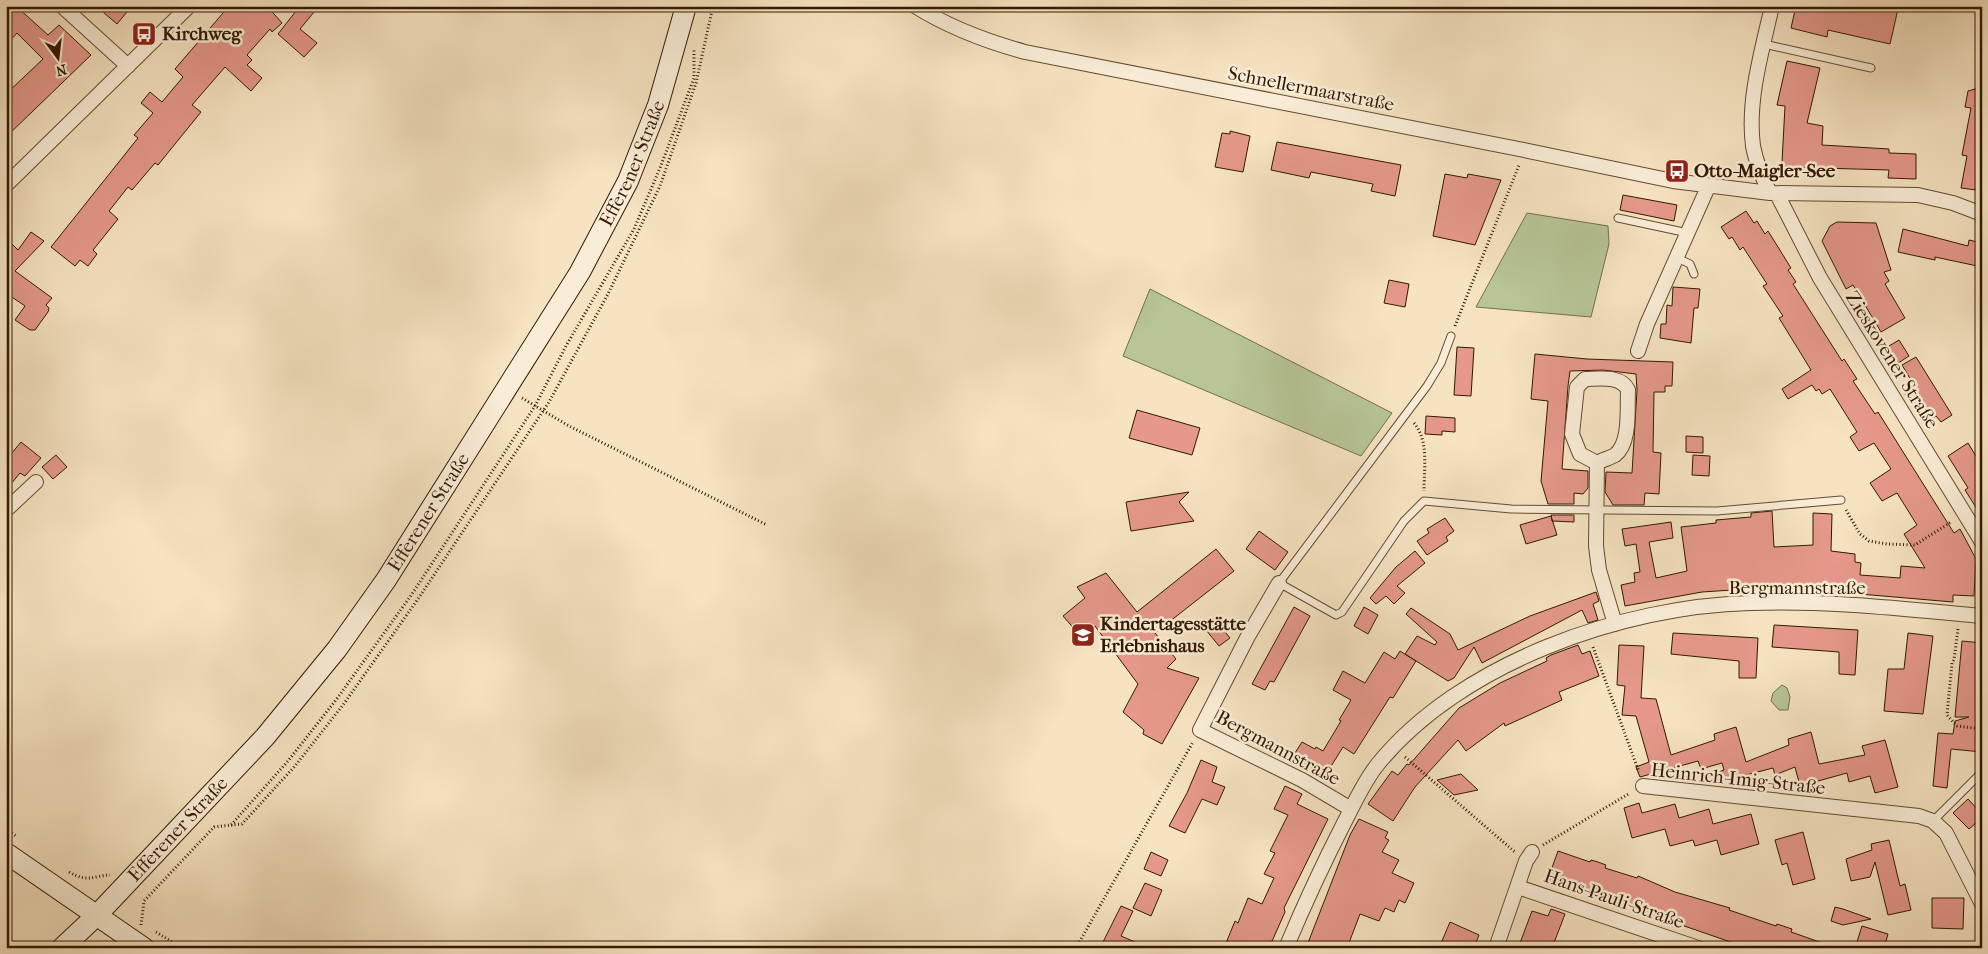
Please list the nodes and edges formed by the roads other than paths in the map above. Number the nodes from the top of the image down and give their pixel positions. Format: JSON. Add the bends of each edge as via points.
{"nodes":[{"id":1,"x":62,"y":6,"type":"edge"},
{"id":2,"x":189,"y":6,"type":"edge"},
{"id":3,"x":686,"y":6,"type":"edge"},
{"id":4,"x":915,"y":6,"type":"edge"},
{"id":5,"x":1772,"y":6,"type":"edge"},
{"id":6,"x":1764,"y":44,"type":"junction"},
{"id":7,"x":128,"y":66,"type":"junction"},
{"id":8,"x":1871,"y":68,"type":"dead end"},
{"id":9,"x":6,"y":185,"type":"edge"},
{"id":10,"x":1708,"y":187,"type":"junction"},
{"id":11,"x":1774,"y":194,"type":"junction"},
{"id":12,"x":1982,"y":214,"type":"edge"},
{"id":13,"x":1618,"y":218,"type":"dead end"},
{"id":14,"x":1688,"y":232,"type":"junction"},
{"id":15,"x":1677,"y":258,"type":"junction"},
{"id":16,"x":1694,"y":274,"type":"dead end"},
{"id":17,"x":1451,"y":336,"type":"road end"},
{"id":18,"x":1638,"y":351,"type":"dead end"},
{"id":19,"x":1597,"y":463,"type":"junction"},
{"id":20,"x":36,"y":482,"type":"dead end"},
{"id":21,"x":1841,"y":500,"type":"road end"},
{"id":22,"x":1595,"y":509,"type":"junction"},
{"id":23,"x":6,"y":510,"type":"edge"},
{"id":24,"x":1980,"y":534,"type":"edge"},
{"id":25,"x":1279,"y":582,"type":"junction"},
{"id":26,"x":1982,"y":616,"type":"edge"},
{"id":27,"x":1615,"y":624,"type":"junction"},
{"id":28,"x":1982,"y":772,"type":"edge"},
{"id":29,"x":1643,"y":786,"type":"road end"},
{"id":30,"x":1351,"y":810,"type":"junction"},
{"id":31,"x":1933,"y":821,"type":"junction"},
{"id":32,"x":6,"y":853,"type":"edge"},
{"id":33,"x":1529,"y":856,"type":"road end"},
{"id":34,"x":1518,"y":887,"type":"junction"},
{"id":35,"x":1982,"y":904,"type":"edge"},
{"id":36,"x":97,"y":915,"type":"junction"},
{"id":37,"x":62,"y":948,"type":"edge"},
{"id":38,"x":144,"y":948,"type":"edge"},
{"id":39,"x":1286,"y":948,"type":"edge"},
{"id":40,"x":1496,"y":948,"type":"edge"},
{"id":41,"x":1698,"y":948,"type":"edge"}],
"edges":[{"from":1,"to":7,"type":"street"},
{"from":2,"to":7,"type":"street"},
{"from":3,"to":36,"type":"street","name":"Efferener Straße","via":[[658,105],[628,181],[580,272],[386,580],[337,649],[264,737]]},
{"from":4,"to":10,"type":"street","name":"Schnellermaarstraße","via":[[955,29],[1025,52]]},
{"from":5,"to":6,"type":"street","name":"Zieskovener Straße"},
{"from":6,"to":8,"type":"lane"},
{"from":6,"to":11,"type":"street","name":"Zieskovener Straße","via":[[1751,115],[1759,168]]},
{"from":7,"to":9,"type":"street"},
{"from":10,"to":11,"type":"street","name":"Schnellermaarstraße"},
{"from":10,"to":14,"type":"street"},
{"from":11,"to":12,"type":"street","name":"Schnellermaarstraße","via":[[1918,195]]},
{"from":11,"to":24,"type":"street","name":"Zieskovener Straße","via":[[1820,278]]},
{"from":13,"to":14,"type":"lane"},
{"from":14,"to":15,"type":"street"},
{"from":15,"to":16,"type":"lane","via":[[1690,264]]},
{"from":15,"to":18,"type":"street"},
{"from":17,"to":25,"type":"lane","via":[[1427,386]]},
{"from":19,"to":19,"type":"street","via":[[1615,455],[1625,437],[1628,390],[1619,380],[1585,379],[1577,387],[1572,434],[1580,454]]},
{"from":19,"to":22,"type":"street"},
{"from":20,"to":23,"type":"street"},
{"from":21,"to":22,"type":"lane","via":[[1717,511]]},
{"from":22,"to":25,"type":"lane","via":[[1512,509],[1424,501],[1404,521],[1342,612],[1336,615]]},
{"from":22,"to":27,"type":"street","via":[[1599,570]]},
{"from":25,"to":30,"type":"street","name":"Bergmannstraße","via":[[1200,730],[1302,780]]},
{"from":26,"to":27,"type":"street","name":"Bergmannstraße","via":[[1846,605],[1749,602],[1663,612]]},
{"from":27,"to":30,"type":"street","name":"Bergmannstraße","via":[[1538,651],[1486,675],[1426,715],[1376,765]]},
{"from":28,"to":31,"type":"lane"},
{"from":29,"to":31,"type":"street","name":"Heinrich-Imig-Straße","via":[[1919,816]]},
{"from":30,"to":39,"type":"street","name":"Bergmannstraße","via":[[1310,891]]},
{"from":31,"to":35,"type":"street","via":[[1946,833]]},
{"from":32,"to":36,"type":"street"},
{"from":33,"to":34,"type":"street"},
{"from":34,"to":40,"type":"street"},
{"from":34,"to":41,"type":"street","name":"Hans-Pauli-Straße"},
{"from":36,"to":37,"type":"street","name":"Efferener Straße"},
{"from":36,"to":38,"type":"street"}]}
